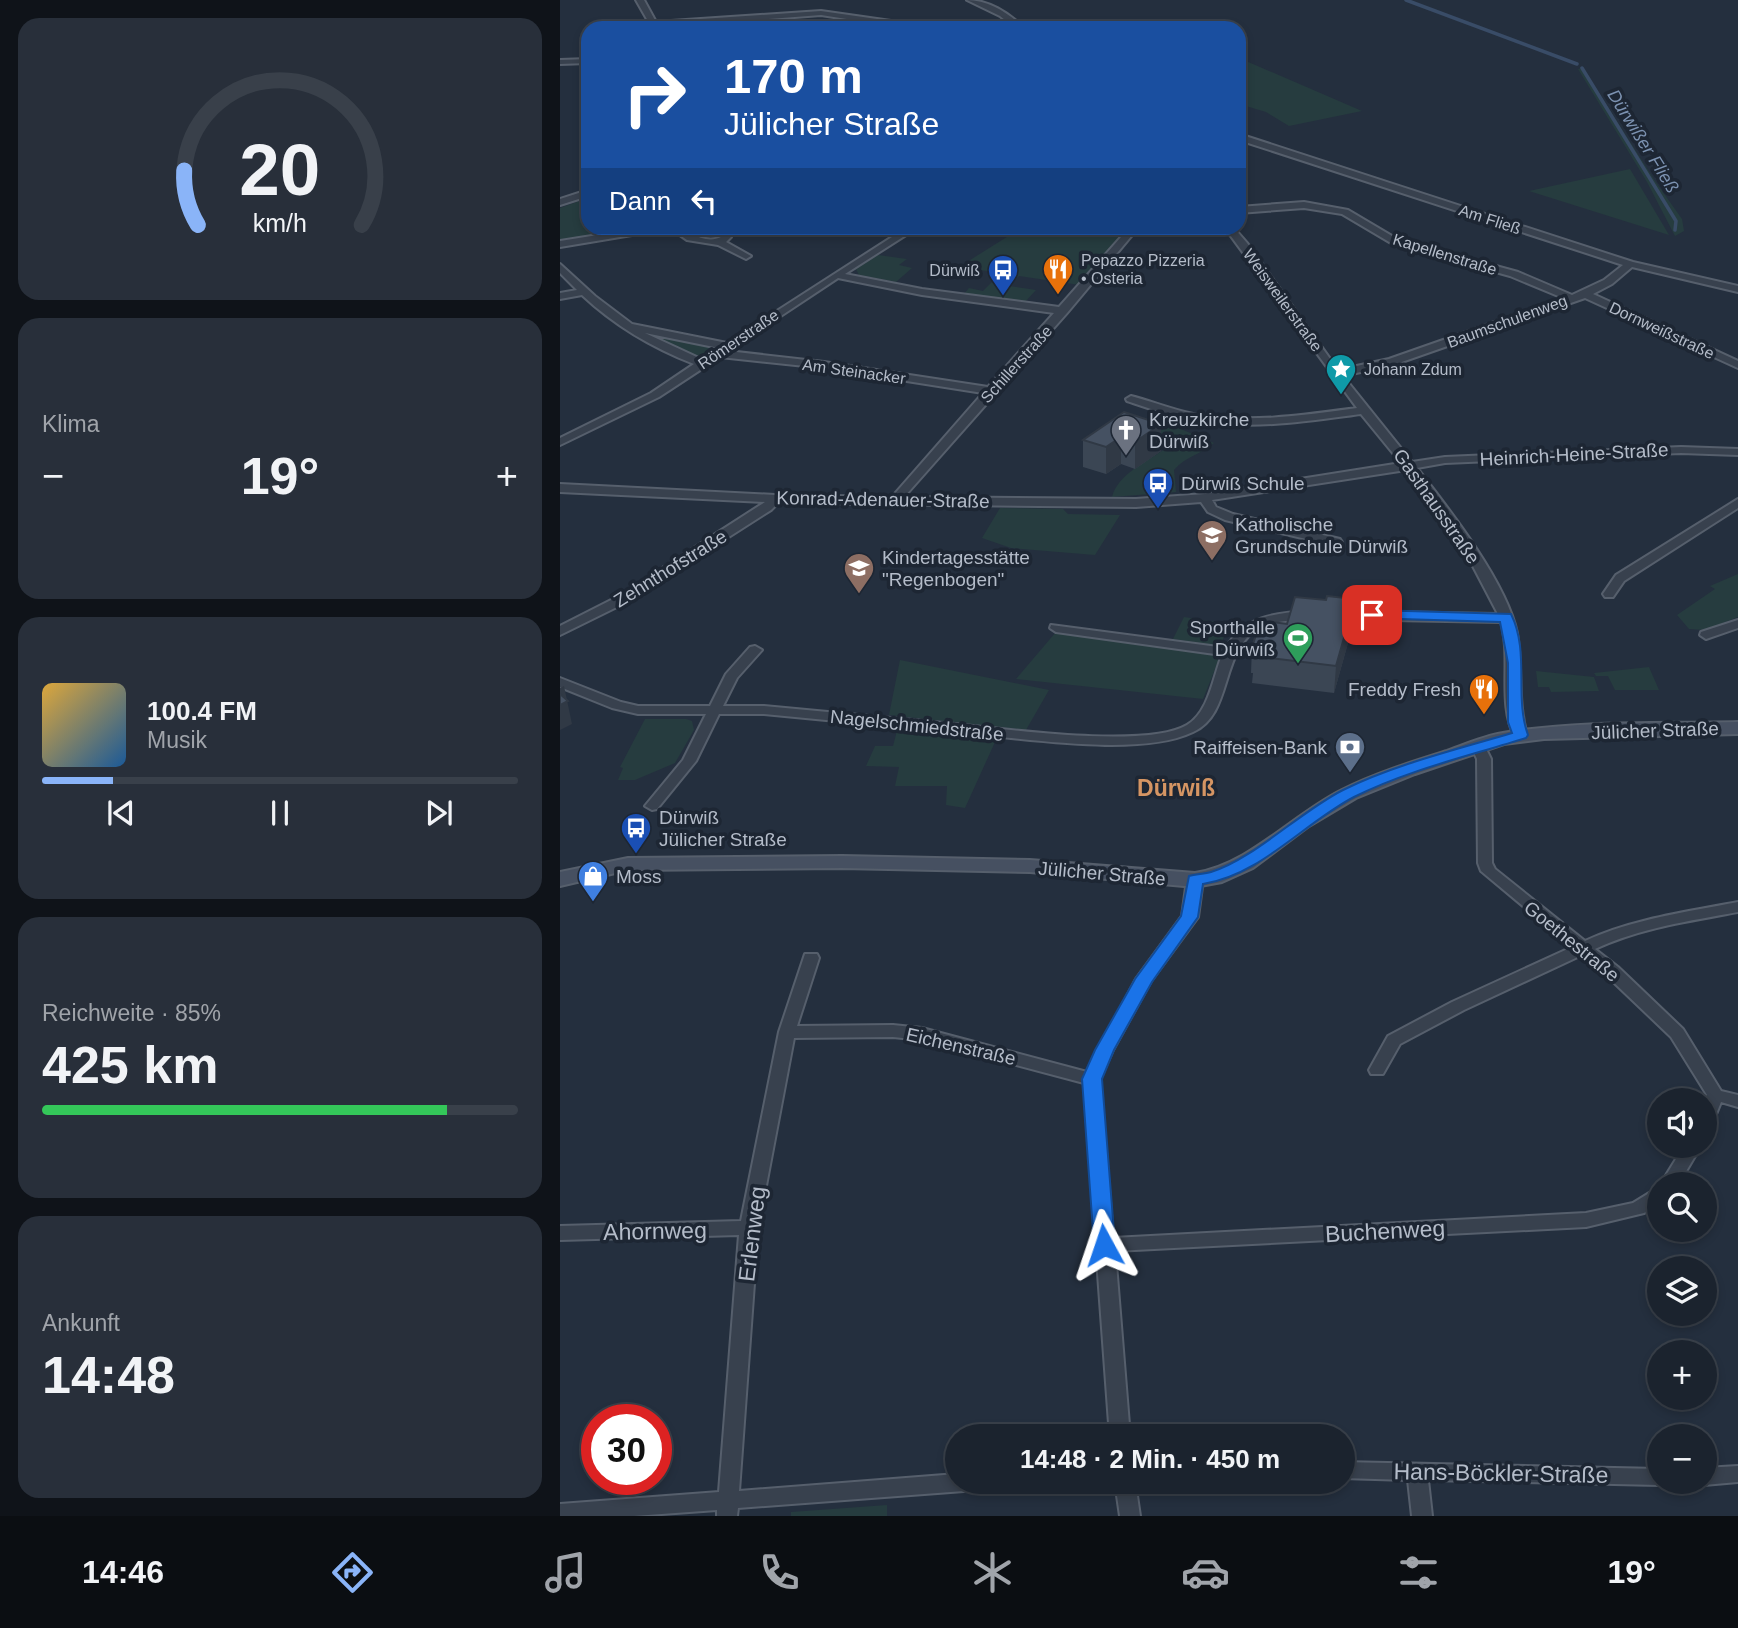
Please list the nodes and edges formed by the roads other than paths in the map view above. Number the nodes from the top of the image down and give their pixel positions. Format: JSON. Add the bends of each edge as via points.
{"nodes":[{"id":1,"x":640,"y":0,"type":"edge"},
{"id":2,"x":971,"y":0,"type":"edge"},
{"id":3,"x":652,"y":21,"type":"edge"},
{"id":4,"x":719,"y":21,"type":"edge"},
{"id":5,"x":877,"y":21,"type":"edge"},
{"id":6,"x":1012,"y":21,"type":"edge"},
{"id":7,"x":581,"y":61,"type":"edge"},
{"id":8,"x":560,"y":62,"type":"edge"},
{"id":9,"x":1246,"y":139,"type":"edge"},
{"id":10,"x":581,"y":194,"type":"edge"},
{"id":11,"x":560,"y":202,"type":"edge"},
{"id":12,"x":1246,"y":209,"type":"edge"},
{"id":13,"x":614,"y":235,"type":"edge"},
{"id":14,"x":687,"y":235,"type":"edge"},
{"id":15,"x":724,"y":235,"type":"edge"},
{"id":16,"x":901,"y":235,"type":"edge"},
{"id":17,"x":1128,"y":235,"type":"edge"},
{"id":18,"x":1235,"y":235,"type":"edge"},
{"id":19,"x":720,"y":242,"type":"junction"},
{"id":20,"x":560,"y":244,"type":"edge"},
{"id":21,"x":746,"y":256,"type":"dead end"},
{"id":22,"x":1630,"y":264,"type":"junction"},
{"id":23,"x":560,"y":267,"type":"edge"},
{"id":24,"x":836,"y":275,"type":"junction"},
{"id":25,"x":1738,"y":289,"type":"edge"},
{"id":26,"x":582,"y":292,"type":"junction"},
{"id":27,"x":1585,"y":294,"type":"junction"},
{"id":28,"x":560,"y":296,"type":"edge"},
{"id":29,"x":1570,"y":298,"type":"junction"},
{"id":30,"x":1063,"y":311,"type":"junction"},
{"id":31,"x":627,"y":326,"type":"junction"},
{"id":32,"x":727,"y":346,"type":"junction"},
{"id":33,"x":717,"y":353,"type":"junction"},
{"id":34,"x":701,"y":363,"type":"junction"},
{"id":35,"x":1738,"y":365,"type":"edge"},
{"id":36,"x":1336,"y":373,"type":"junction"},
{"id":37,"x":992,"y":391,"type":"junction"},
{"id":38,"x":1130,"y":400,"type":"dead end"},
{"id":39,"x":1366,"y":410,"type":"junction"},
{"id":40,"x":560,"y":442,"type":"edge"},
{"id":41,"x":1738,"y":452,"type":"edge"},
{"id":42,"x":1411,"y":466,"type":"junction"},
{"id":43,"x":560,"y":488,"type":"edge"},
{"id":44,"x":1205,"y":498,"type":"junction"},
{"id":45,"x":775,"y":499,"type":"junction"},
{"id":46,"x":896,"y":499,"type":"junction"},
{"id":47,"x":1738,"y":503,"type":"edge"},
{"id":48,"x":1336,"y":542,"type":"dead end"},
{"id":49,"x":1609,"y":594,"type":"dead end"},
{"id":50,"x":1506,"y":618,"type":"junction"},
{"id":51,"x":1738,"y":624,"type":"edge"},
{"id":52,"x":1056,"y":628,"type":"dead end"},
{"id":53,"x":560,"y":631,"type":"edge"},
{"id":54,"x":1706,"y":635,"type":"dead end"},
{"id":55,"x":755,"y":650,"type":"dead end"},
{"id":56,"x":1228,"y":652,"type":"junction"},
{"id":57,"x":560,"y":682,"type":"edge"},
{"id":58,"x":716,"y":709,"type":"junction"},
{"id":59,"x":1738,"y":728,"type":"edge"},
{"id":60,"x":1520,"y":735,"type":"junction"},
{"id":61,"x":1478,"y":746,"type":"junction"},
{"id":62,"x":652,"y":806,"type":"dead end"},
{"id":63,"x":560,"y":879,"type":"edge"},
{"id":64,"x":1195,"y":880,"type":"junction"},
{"id":65,"x":1738,"y":907,"type":"edge"},
{"id":66,"x":1584,"y":948,"type":"junction"},
{"id":67,"x":811,"y":958,"type":"dead end"},
{"id":68,"x":787,"y":1032,"type":"junction"},
{"id":69,"x":1377,"y":1069,"type":"dead end"},
{"id":70,"x":1092,"y":1079,"type":"junction"},
{"id":71,"x":1710,"y":1088,"type":"edge"},
{"id":72,"x":1717,"y":1096,"type":"edge"},
{"id":73,"x":1738,"y":1101,"type":"edge"},
{"id":74,"x":1647,"y":1202,"type":"edge"},
{"id":75,"x":749,"y":1228,"type":"junction"},
{"id":76,"x":560,"y":1233,"type":"edge"},
{"id":77,"x":1104,"y":1245,"type":"junction"},
{"id":78,"x":1119,"y":1424,"type":"edge"},
{"id":79,"x":1355,"y":1470,"type":"edge"},
{"id":80,"x":1417,"y":1470,"type":"junction"},
{"id":81,"x":1738,"y":1474,"type":"edge"},
{"id":82,"x":1717,"y":1476,"type":"edge"},
{"id":83,"x":1647,"y":1477,"type":"edge"},
{"id":84,"x":945,"y":1484,"type":"edge"},
{"id":85,"x":1127,"y":1494,"type":"edge"},
{"id":86,"x":727,"y":1508,"type":"edge"},
{"id":87,"x":560,"y":1513,"type":"edge"},
{"id":88,"x":1130,"y":1516,"type":"edge"},
{"id":89,"x":1422,"y":1516,"type":"edge"}],
"edges":[{"from":1,"to":3,"type":"street"},
{"from":2,"to":6,"type":"street"},
{"from":4,"to":5,"type":"street","via":[[821,13]]},
{"from":7,"to":8,"type":"street"},
{"from":9,"to":22,"type":"street","name":"Am Fließ"},
{"from":10,"to":11,"type":"street"},
{"from":12,"to":29,"type":"street","name":"Kapellenstraße","via":[[1304,205],[1345,212],[1394,240],[1514,274]]},
{"from":13,"to":20,"type":"street"},
{"from":14,"to":19,"type":"street","via":[[698,241]]},
{"from":15,"to":19,"type":"street"},
{"from":16,"to":24,"type":"street","name":"Römerstraße"},
{"from":17,"to":30,"type":"street","name":"Schillerstraße"},
{"from":18,"to":36,"type":"street","name":"Weisweilerstraße"},
{"from":19,"to":21,"type":"street"},
{"from":22,"to":25,"type":"street","name":"Am Fließ"},
{"from":22,"to":27,"type":"street","name":"Baumschulenweg"},
{"from":23,"to":26,"type":"street"},
{"from":24,"to":30,"type":"street"},
{"from":24,"to":32,"type":"street","name":"Römerstraße"},
{"from":26,"to":28,"type":"street"},
{"from":26,"to":31,"type":"street"},
{"from":27,"to":29,"type":"street","name":"Baumschulenweg"},
{"from":27,"to":35,"type":"street","name":"Dornweißstraße"},
{"from":29,"to":36,"type":"street","name":"Baumschulenweg","via":[[1392,362]]},
{"from":30,"to":37,"type":"street","name":"Schillerstraße"},
{"from":31,"to":32,"type":"street"},
{"from":31,"to":34,"type":"street"},
{"from":32,"to":33,"type":"street","name":"Römerstraße"},
{"from":33,"to":34,"type":"street","name":"Römerstraße"},
{"from":33,"to":37,"type":"street","name":"Am Steinacker"},
{"from":34,"to":40,"type":"street","name":"Römerstraße","via":[[655,396]]},
{"from":36,"to":39,"type":"street","name":"Gasthausstraße"},
{"from":37,"to":46,"type":"street","name":"Schillerstraße"},
{"from":38,"to":39,"type":"street","via":[[1216,420],[1297,419]]},
{"from":39,"to":42,"type":"street","name":"Gasthausstraße"},
{"from":41,"to":42,"type":"street","name":"Heinrich-Heine-Straße","via":[[1599,453],[1445,460]]},
{"from":42,"to":44,"type":"street","name":"Konrad-Adenauer-Straße"},
{"from":42,"to":50,"type":"street","name":"Gasthausstraße","via":[[1460,533]]},
{"from":43,"to":45,"type":"street","name":"Konrad-Adenauer-Straße"},
{"from":44,"to":46,"type":"street","name":"Konrad-Adenauer-Straße","via":[[1136,503]]},
{"from":44,"to":48,"type":"street","via":[[1212,509],[1229,517]]},
{"from":45,"to":46,"type":"street","name":"Konrad-Adenauer-Straße"},
{"from":45,"to":53,"type":"street","name":"Zehnthofstraße","via":[[623,599]]},
{"from":47,"to":49,"type":"street","via":[[1620,578]]},
{"from":50,"to":56,"type":"street","name":"Nagelschmiedstraße","via":[[1285,616],[1249,627]]},
{"from":50,"to":60,"type":"street","name":"Gasthausstraße","via":[[1515,663],[1515,722]]},
{"from":51,"to":54,"type":"street"},
{"from":52,"to":56,"type":"street"},
{"from":55,"to":58,"type":"street","via":[[731,677]]},
{"from":56,"to":58,"type":"street","name":"Nagelschmiedstraße","via":[[1206,716],[1193,727],[1168,734],[1069,739]]},
{"from":57,"to":58,"type":"street","name":"Nagelschmiedstraße","via":[[638,710]]},
{"from":58,"to":62,"type":"street","via":[[689,761]]},
{"from":59,"to":60,"type":"street","name":"Jülicher Straße"},
{"from":60,"to":61,"type":"street","name":"Jülicher Straße"},
{"from":61,"to":64,"type":"street","name":"Jülicher Straße","via":[[1349,794],[1245,863],[1215,877]]},
{"from":61,"to":66,"type":"street","name":"Goethestraße","via":[[1485,759],[1488,872]]},
{"from":63,"to":64,"type":"street","name":"Jülicher Straße","via":[[628,864],[881,862],[1030,866]]},
{"from":64,"to":70,"type":"street","via":[[1190,917],[1144,979]]},
{"from":65,"to":66,"type":"street","via":[[1645,925]]},
{"from":66,"to":69,"type":"street","via":[[1394,1040]]},
{"from":66,"to":71,"type":"street","name":"Goethestraße","via":[[1677,1033]]},
{"from":67,"to":68,"type":"street","name":"Erlenweg"},
{"from":68,"to":70,"type":"street","name":"Eichenstraße","via":[[922,1034]]},
{"from":68,"to":75,"type":"street","name":"Erlenweg"},
{"from":70,"to":77,"type":"street"},
{"from":72,"to":73,"type":"street"},
{"from":74,"to":77,"type":"street","name":"Buchenweg","via":[[1586,1220]]},
{"from":75,"to":76,"type":"street","name":"Ahornweg"},
{"from":75,"to":86,"type":"street","name":"Erlenweg"},
{"from":77,"to":78,"type":"street"},
{"from":79,"to":80,"type":"street","name":"Hans-Böckler-Straße"},
{"from":80,"to":83,"type":"street","name":"Hans-Böckler-Straße"},
{"from":80,"to":89,"type":"street"},
{"from":81,"to":82,"type":"street"},
{"from":84,"to":86,"type":"street"},
{"from":85,"to":88,"type":"street"},
{"from":86,"to":87,"type":"street"}]}
